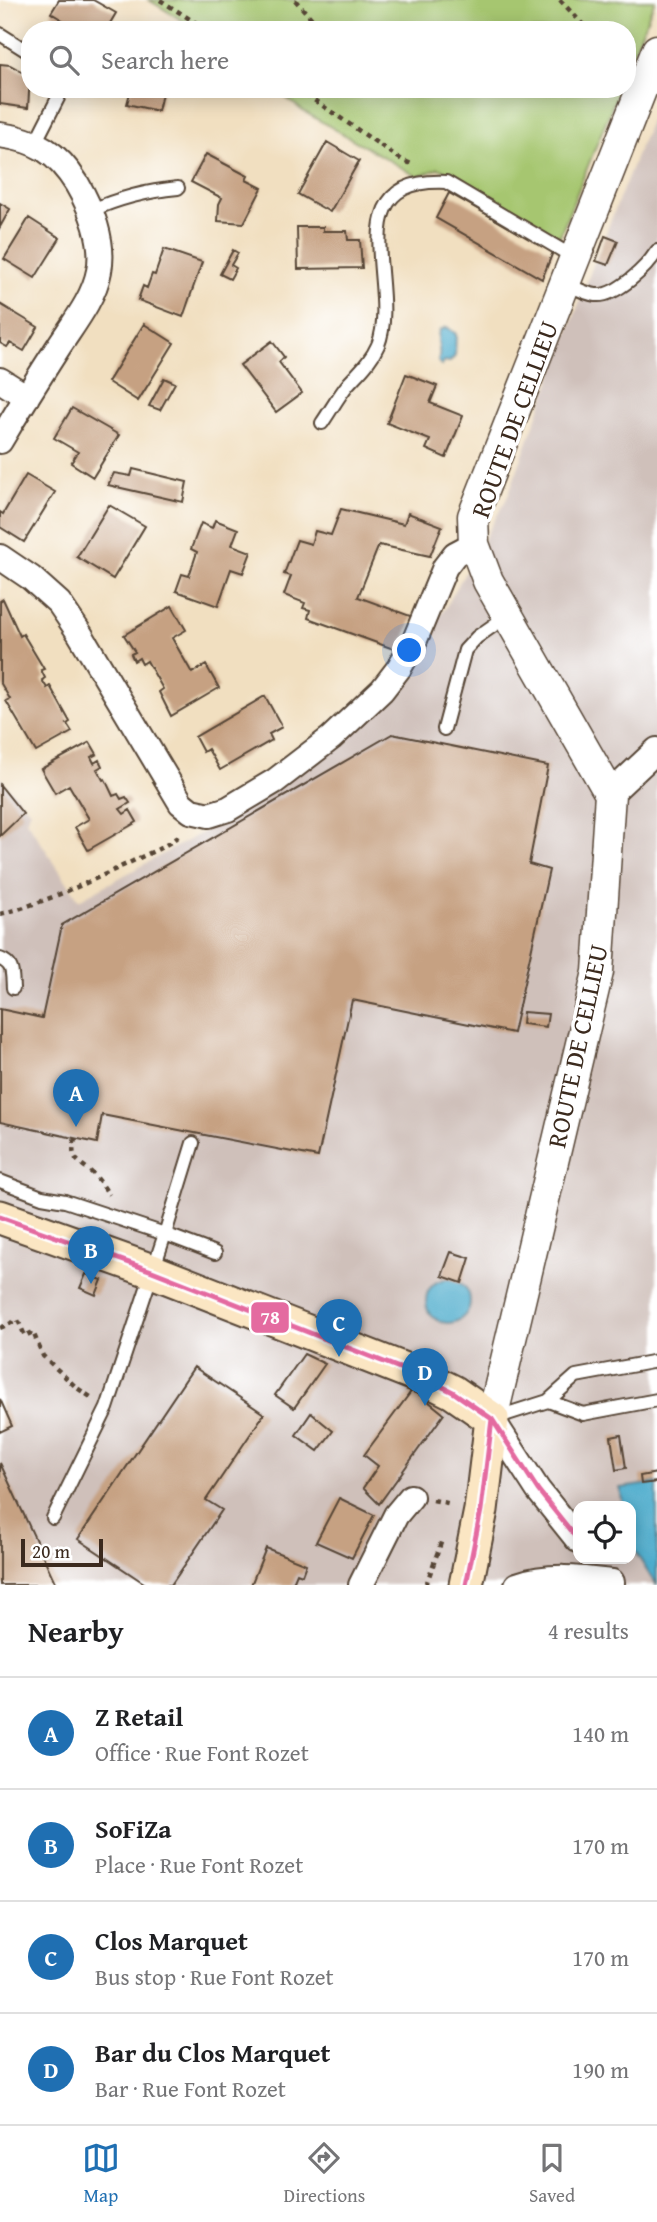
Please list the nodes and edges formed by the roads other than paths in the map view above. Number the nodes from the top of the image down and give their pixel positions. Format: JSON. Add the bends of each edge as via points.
{"nodes":[{"id":1,"x":0,"y":34,"type":"edge"},
{"id":2,"x":21,"y":47,"type":"edge"},
{"id":3,"x":657,"y":50,"type":"edge"},
{"id":4,"x":58,"y":98,"type":"edge"},
{"id":5,"x":0,"y":135,"type":"edge"},
{"id":6,"x":35,"y":144,"type":"junction"},
{"id":7,"x":178,"y":188,"type":"dead end"},
{"id":8,"x":90,"y":211,"type":"junction"},
{"id":9,"x":657,"y":251,"type":"edge"},
{"id":10,"x":570,"y":271,"type":"junction"},
{"id":11,"x":0,"y":380,"type":"edge"},
{"id":12,"x":27,"y":397,"type":"junction"},
{"id":13,"x":322,"y":423,"type":"dead end"},
{"id":14,"x":0,"y":441,"type":"edge"},
{"id":15,"x":474,"y":544,"type":"junction"},
{"id":16,"x":0,"y":557,"type":"edge"},
{"id":17,"x":508,"y":616,"type":"junction"},
{"id":18,"x":444,"y":729,"type":"dead end"},
{"id":19,"x":657,"y":750,"type":"edge"},
{"id":20,"x":610,"y":794,"type":"junction"},
{"id":21,"x":0,"y":959,"type":"edge"},
{"id":22,"x":13,"y":988,"type":"dead end"},
{"id":23,"x":193,"y":1143,"type":"dead end"},
{"id":24,"x":0,"y":1181,"type":"edge"},
{"id":25,"x":0,"y":1217,"type":"edge"},
{"id":26,"x":165,"y":1234,"type":"junction"},
{"id":27,"x":215,"y":1253,"type":"dead end"},
{"id":28,"x":152,"y":1271,"type":"junction"},
{"id":29,"x":657,"y":1361,"type":"edge"},
{"id":30,"x":657,"y":1400,"type":"edge"},
{"id":31,"x":548,"y":1401,"type":"junction"},
{"id":32,"x":492,"y":1419,"type":"junction"},
{"id":33,"x":411,"y":1496,"type":"road end"},
{"id":34,"x":53,"y":1518,"type":"dead end"},
{"id":35,"x":573,"y":1534,"type":"edge"},
{"id":36,"x":597,"y":1564,"type":"edge"},
{"id":37,"x":613,"y":1583,"type":"edge"},
{"id":38,"x":361,"y":1585,"type":"edge"},
{"id":39,"x":466,"y":1585,"type":"edge"},
{"id":40,"x":517,"y":1585,"type":"edge"}],
"edges":[{"from":1,"to":2,"type":"lane"},
{"from":3,"to":10,"type":"street","name":"ROUTE DE CELLIEU"},
{"from":4,"to":6,"type":"lane"},
{"from":5,"to":6,"type":"street"},
{"from":6,"to":8,"type":"street","via":[[66,165]]},
{"from":7,"to":8,"type":"lane","via":[[118,199]]},
{"from":8,"to":12,"type":"street","via":[[98,235],[99,270],[87,301]]},
{"from":9,"to":10,"type":"lane","via":[[645,268],[599,296],[589,294]]},
{"from":10,"to":13,"type":"lane","via":[[446,182],[428,181],[392,196],[381,215],[383,326],[378,344]]},
{"from":10,"to":15,"type":"street","name":"ROUTE DE CELLIEU","via":[[472,516]]},
{"from":11,"to":12,"type":"street"},
{"from":12,"to":14,"type":"street"},
{"from":15,"to":16,"type":"street","via":[[455,554],[445,567],[414,642],[382,690],[275,781],[209,815],[191,811],[173,792],[59,603]]},
{"from":15,"to":17,"type":"street","name":"ROUTE DE CELLIEU"},
{"from":17,"to":18,"type":"lane","via":[[465,650]]},
{"from":17,"to":20,"type":"street","name":"ROUTE DE CELLIEU"},
{"from":19,"to":20,"type":"street"},
{"from":20,"to":32,"type":"street","name":"ROUTE DE CELLIEU","via":[[598,972]]},
{"from":21,"to":22,"type":"lane","via":[[12,969]]},
{"from":23,"to":26,"type":"lane"},
{"from":24,"to":26,"type":"lane"},
{"from":25,"to":28,"type":"main road"},
{"from":26,"to":27,"type":"lane"},
{"from":26,"to":28,"type":"lane"},
{"from":28,"to":32,"type":"main road","via":[[425,1378]]},
{"from":28,"to":34,"type":"lane","via":[[107,1408]]},
{"from":29,"to":31,"type":"lane","via":[[576,1376]]},
{"from":30,"to":31,"type":"lane","via":[[583,1413]]},
{"from":31,"to":32,"type":"lane"},
{"from":32,"to":35,"type":"street"},
{"from":32,"to":39,"type":"main road","name":"ROUTE DE CELLIEU"},
{"from":33,"to":38,"type":"street","via":[[396,1515]]},
{"from":36,"to":37,"type":"street"},
{"from":37,"to":40,"type":"street","via":[[578,1577]]}]}
